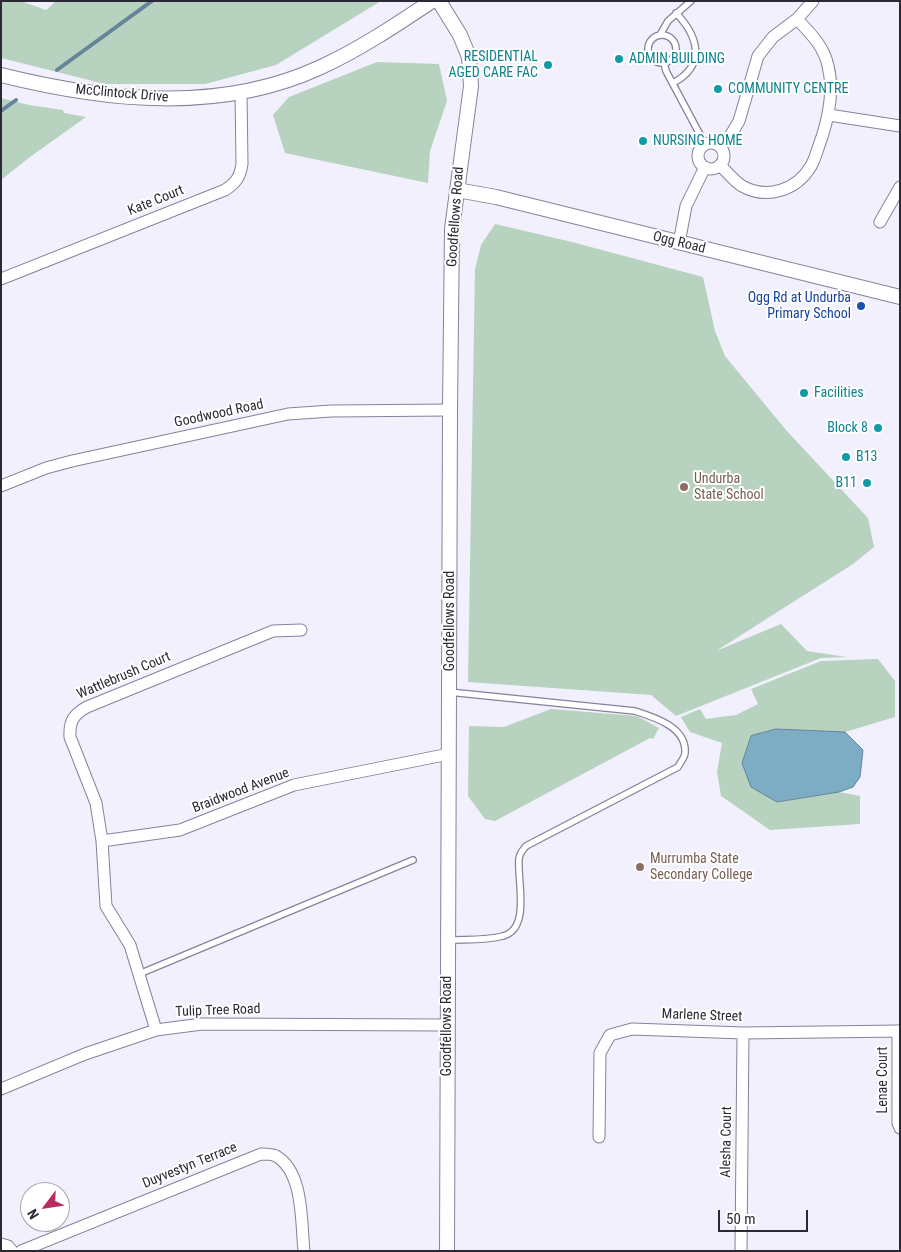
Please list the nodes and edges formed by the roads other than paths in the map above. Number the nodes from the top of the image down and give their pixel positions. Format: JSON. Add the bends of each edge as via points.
{"nodes":[{"id":1,"x":432,"y":1,"type":"edge"},
{"id":2,"x":439,"y":1,"type":"edge"},
{"id":3,"x":691,"y":1,"type":"edge"},
{"id":4,"x":813,"y":1,"type":"edge"},
{"id":5,"x":676,"y":13,"type":"junction"},
{"id":6,"x":797,"y":19,"type":"junction"},
{"id":7,"x":660,"y":35,"type":"junction"},
{"id":8,"x":664,"y":63,"type":"junction"},
{"id":9,"x":1,"y":75,"type":"edge"},
{"id":10,"x":673,"y":83,"type":"junction"},
{"id":11,"x":241,"y":92,"type":"junction"},
{"id":12,"x":829,"y":115,"type":"junction"},
{"id":13,"x":900,"y":126,"type":"edge"},
{"id":14,"x":705,"y":144,"type":"junction"},
{"id":15,"x":720,"y":146,"type":"junction"},
{"id":16,"x":720,"y":165,"type":"junction"},
{"id":17,"x":705,"y":167,"type":"junction"},
{"id":18,"x":900,"y":187,"type":"edge"},
{"id":19,"x":457,"y":190,"type":"junction"},
{"id":20,"x":880,"y":222,"type":"dead end"},
{"id":21,"x":679,"y":243,"type":"junction"},
{"id":22,"x":1,"y":279,"type":"edge"},
{"id":23,"x":900,"y":297,"type":"edge"},
{"id":24,"x":450,"y":410,"type":"junction"},
{"id":25,"x":1,"y":486,"type":"edge"},
{"id":26,"x":301,"y":630,"type":"dead end"},
{"id":27,"x":450,"y":692,"type":"junction"},
{"id":28,"x":449,"y":754,"type":"junction"},
{"id":29,"x":102,"y":841,"type":"junction"},
{"id":30,"x":413,"y":860,"type":"dead end"},
{"id":31,"x":448,"y":940,"type":"junction"},
{"id":32,"x":139,"y":974,"type":"junction"},
{"id":33,"x":447,"y":1025,"type":"junction"},
{"id":34,"x":156,"y":1030,"type":"junction"},
{"id":35,"x":899,"y":1031,"type":"edge"},
{"id":36,"x":744,"y":1033,"type":"junction"},
{"id":37,"x":1,"y":1089,"type":"edge"},
{"id":38,"x":900,"y":1128,"type":"edge"},
{"id":39,"x":598,"y":1138,"type":"dead end"},
{"id":40,"x":1,"y":1244,"type":"edge"},
{"id":41,"x":12,"y":1251,"type":"edge"},
{"id":42,"x":21,"y":1251,"type":"edge"},
{"id":43,"x":304,"y":1251,"type":"edge"},
{"id":44,"x":447,"y":1251,"type":"edge"},
{"id":45,"x":741,"y":1251,"type":"edge"}],
"edges":[{"from":1,"to":11,"type":"street","name":"McClintock Drive","via":[[370,42],[320,68]]},
{"from":2,"to":19,"type":"street","name":"Goodfellows Road","via":[[469,57],[470,86]]},
{"from":3,"to":5,"type":"lane"},
{"from":4,"to":6,"type":"street"},
{"from":5,"to":7,"type":"lane"},
{"from":5,"to":10,"type":"lane","via":[[692,34],[696,47],[691,70]]},
{"from":6,"to":12,"type":"street","via":[[821,46],[829,66]]},
{"from":6,"to":15,"type":"street","via":[[773,37],[758,56],[739,121]]},
{"from":7,"to":8,"type":"lane","via":[[670,37],[676,50],[673,58]]},
{"from":7,"to":8,"type":"lane","via":[[649,44],[648,53],[653,61]]},
{"from":8,"to":10,"type":"lane"},
{"from":9,"to":11,"type":"street","name":"McClintock Drive","via":[[33,83],[142,99],[194,98]]},
{"from":10,"to":14,"type":"lane"},
{"from":11,"to":22,"type":"street","name":"Kate Court","via":[[242,164],[234,184]]},
{"from":12,"to":13,"type":"street"},
{"from":12,"to":16,"type":"street","via":[[811,166],[787,189],[762,192],[749,189]]},
{"from":14,"to":15,"type":"street"},
{"from":14,"to":17,"type":"street","via":[[698,154]]},
{"from":15,"to":16,"type":"street","via":[[724,155]]},
{"from":16,"to":17,"type":"street"},
{"from":17,"to":21,"type":"street","via":[[686,206]]},
{"from":18,"to":20,"type":"street"},
{"from":19,"to":21,"type":"street","name":"Ogg Road"},
{"from":19,"to":24,"type":"street","name":"Goodfellows Road","via":[[452,229]]},
{"from":21,"to":23,"type":"street","name":"Ogg Road"},
{"from":24,"to":25,"type":"street","name":"Goodwood Road","via":[[288,414],[72,461]]},
{"from":24,"to":27,"type":"street","name":"Goodfellows Road"},
{"from":26,"to":29,"type":"street","name":"Wattlebrush Court","via":[[273,631],[87,706],[73,717],[70,737],[94,796]]},
{"from":27,"to":28,"type":"street","name":"Goodfellows Road"},
{"from":27,"to":31,"type":"lane","via":[[635,711],[669,724],[682,737],[685,753],[678,767],[526,846],[518,858],[520,899],[518,924],[513,932],[504,936]]},
{"from":28,"to":29,"type":"street","name":"Braidwood Avenue","via":[[294,785],[180,830]]},
{"from":28,"to":31,"type":"street","name":"Goodfellows Road"},
{"from":29,"to":32,"type":"street","name":"Wattlebrush Court","via":[[106,906],[130,945]]},
{"from":30,"to":32,"type":"lane"},
{"from":31,"to":33,"type":"street","name":"Goodfellows Road"},
{"from":32,"to":34,"type":"street","name":"Wattlebrush Court"},
{"from":33,"to":34,"type":"street","name":"Tulip Tree Road","via":[[202,1024]]},
{"from":33,"to":44,"type":"street","name":"Goodfellows Road"},
{"from":34,"to":37,"type":"street","name":"Tulip Tree Road","via":[[85,1054]]},
{"from":35,"to":36,"type":"street","name":"Marlene Street"},
{"from":35,"to":38,"type":"street","name":"Lenae Court"},
{"from":36,"to":39,"type":"street","name":"Marlene Street","via":[[632,1028],[610,1035],[600,1053]]},
{"from":36,"to":45,"type":"street","name":"Alesha Court"},
{"from":40,"to":41,"type":"street"},
{"from":42,"to":43,"type":"street","name":"Duyvestyn Terrace","via":[[261,1154],[275,1155],[294,1177]]}]}
